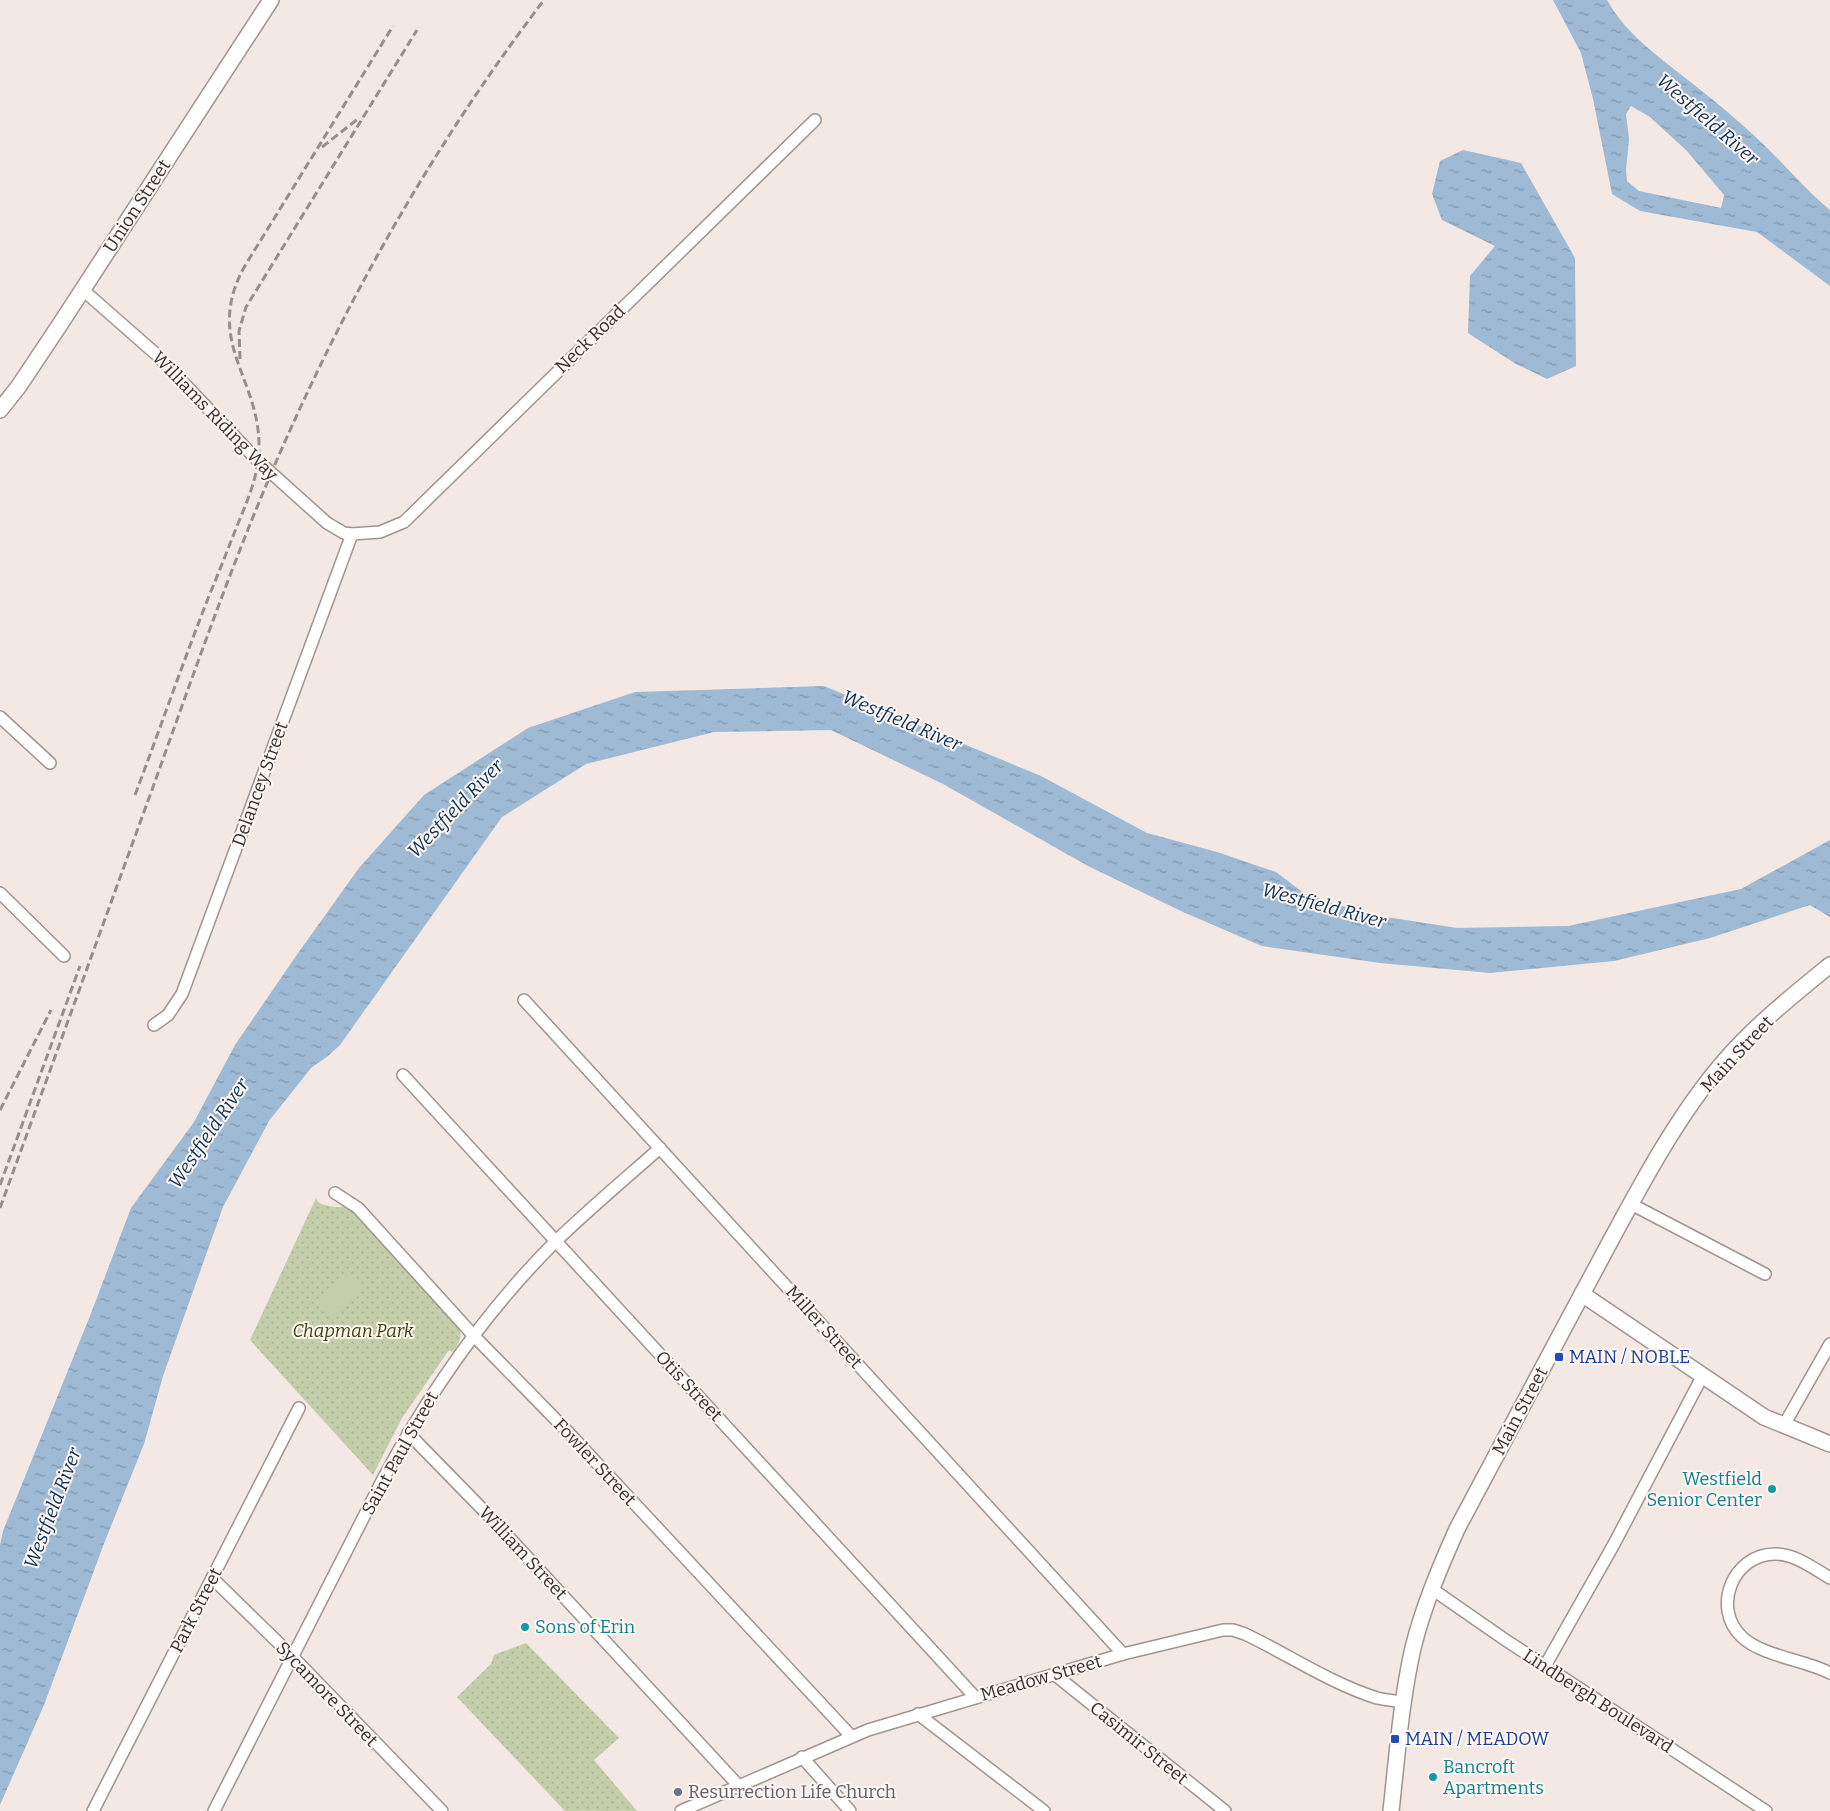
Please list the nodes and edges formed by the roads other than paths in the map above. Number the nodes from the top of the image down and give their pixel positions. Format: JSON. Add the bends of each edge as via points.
{"nodes":[{"id":1,"x":271,"y":0,"type":"edge"},
{"id":2,"x":815,"y":120,"type":"dead end"},
{"id":3,"x":82,"y":290,"type":"junction"},
{"id":4,"x":0,"y":410,"type":"edge"},
{"id":5,"x":352,"y":534,"type":"junction"},
{"id":6,"x":0,"y":717,"type":"edge"},
{"id":7,"x":50,"y":763,"type":"dead end"},
{"id":8,"x":0,"y":893,"type":"edge"},
{"id":9,"x":64,"y":956,"type":"dead end"},
{"id":10,"x":1830,"y":965,"type":"edge"},
{"id":11,"x":524,"y":1000,"type":"dead end"},
{"id":12,"x":154,"y":1025,"type":"dead end"},
{"id":13,"x":402,"y":1076,"type":"dead end"},
{"id":14,"x":660,"y":1148,"type":"junction"},
{"id":15,"x":335,"y":1193,"type":"dead end"},
{"id":16,"x":1631,"y":1204,"type":"junction"},
{"id":17,"x":556,"y":1242,"type":"junction"},
{"id":18,"x":1766,"y":1274,"type":"dead end"},
{"id":19,"x":1582,"y":1294,"type":"junction"},
{"id":20,"x":474,"y":1336,"type":"junction"},
{"id":21,"x":1830,"y":1344,"type":"edge"},
{"id":22,"x":1702,"y":1375,"type":"junction"},
{"id":23,"x":299,"y":1408,"type":"dead end"},
{"id":24,"x":1784,"y":1425,"type":"junction"},
{"id":25,"x":408,"y":1433,"type":"junction"},
{"id":26,"x":1830,"y":1444,"type":"edge"},
{"id":27,"x":212,"y":1578,"type":"junction"},
{"id":28,"x":1830,"y":1578,"type":"edge"},
{"id":29,"x":1432,"y":1589,"type":"junction"},
{"id":30,"x":1123,"y":1654,"type":"junction"},
{"id":31,"x":292,"y":1656,"type":"junction"},
{"id":32,"x":1545,"y":1666,"type":"junction"},
{"id":33,"x":1830,"y":1673,"type":"edge"},
{"id":34,"x":1054,"y":1674,"type":"junction"},
{"id":35,"x":975,"y":1697,"type":"junction"},
{"id":36,"x":1404,"y":1702,"type":"junction"},
{"id":37,"x":918,"y":1714,"type":"junction"},
{"id":38,"x":851,"y":1736,"type":"junction"},
{"id":39,"x":802,"y":1757,"type":"junction"},
{"id":40,"x":738,"y":1785,"type":"junction"},
{"id":41,"x":687,"y":1810,"type":"edge"},
{"id":42,"x":1393,"y":1810,"type":"edge"},
{"id":43,"x":93,"y":1811,"type":"edge"},
{"id":44,"x":214,"y":1811,"type":"edge"},
{"id":45,"x":442,"y":1811,"type":"edge"},
{"id":46,"x":850,"y":1811,"type":"edge"},
{"id":47,"x":1044,"y":1811,"type":"edge"},
{"id":48,"x":1225,"y":1811,"type":"edge"},
{"id":49,"x":1766,"y":1811,"type":"edge"}],
"edges":[{"from":1,"to":3,"type":"main road","name":"Union Street"},
{"from":2,"to":5,"type":"street","name":"Neck Road","via":[[404,522],[380,532]]},
{"from":3,"to":4,"type":"main road","name":"Union Street"},
{"from":3,"to":5,"type":"street","name":"Williams Riding Way","via":[[157,354],[258,462],[303,504],[326,523]]},
{"from":5,"to":12,"type":"street","name":"Delancey Street","via":[[182,994],[168,1015]]},
{"from":6,"to":7,"type":"street"},
{"from":8,"to":9,"type":"street"},
{"from":10,"to":16,"type":"main road","name":"Main Street","via":[[1761,1024],[1721,1065],[1698,1095]]},
{"from":11,"to":14,"type":"street","name":"Miller Street"},
{"from":13,"to":17,"type":"street","name":"Otis Street"},
{"from":14,"to":17,"type":"street","name":"Saint Paul Street"},
{"from":14,"to":30,"type":"street","name":"Miller Street"},
{"from":15,"to":20,"type":"street","name":"Fowler Street","via":[[358,1208]]},
{"from":16,"to":18,"type":"street"},
{"from":16,"to":19,"type":"main road","name":"Main Street"},
{"from":17,"to":20,"type":"street","name":"Saint Paul Street"},
{"from":17,"to":35,"type":"street","name":"Otis Street"},
{"from":19,"to":22,"type":"main road"},
{"from":19,"to":29,"type":"main road","name":"Main Street","via":[[1457,1529]]},
{"from":20,"to":25,"type":"street","name":"Saint Paul Street"},
{"from":20,"to":38,"type":"street","name":"Fowler Street","via":[[567,1431]]},
{"from":21,"to":24,"type":"street"},
{"from":22,"to":24,"type":"main road","via":[[1764,1417]]},
{"from":22,"to":32,"type":"street","via":[[1614,1544]]},
{"from":23,"to":27,"type":"street","name":"Park Street"},
{"from":24,"to":26,"type":"main road"},
{"from":25,"to":31,"type":"street","name":"Saint Paul Street"},
{"from":25,"to":40,"type":"street","name":"William Street","via":[[492,1518]]},
{"from":27,"to":31,"type":"street","name":"Sycamore Street"},
{"from":27,"to":43,"type":"street","name":"Park Street"},
{"from":28,"to":33,"type":"street","via":[[1789,1556],[1765,1555],[1739,1571],[1731,1584],[1727,1608],[1732,1623],[1746,1641]]},
{"from":29,"to":32,"type":"street","name":"Lindbergh Boulevard"},
{"from":29,"to":36,"type":"main road","name":"Main Street","via":[[1413,1649]]},
{"from":30,"to":34,"type":"street","name":"Meadow Street"},
{"from":30,"to":36,"type":"street","name":"Meadow Street","via":[[1233,1630],[1355,1689],[1379,1698]]},
{"from":31,"to":44,"type":"street","name":"Saint Paul Street"},
{"from":31,"to":45,"type":"street","name":"Sycamore Street"},
{"from":32,"to":49,"type":"street","name":"Lindbergh Boulevard"},
{"from":34,"to":35,"type":"street","name":"Meadow Street"},
{"from":34,"to":48,"type":"street","name":"Casimir Street"},
{"from":35,"to":37,"type":"street","name":"Meadow Street"},
{"from":36,"to":42,"type":"main road","name":"Main Street"},
{"from":37,"to":38,"type":"street","name":"Meadow Street"},
{"from":37,"to":47,"type":"street"},
{"from":38,"to":39,"type":"street","name":"Meadow Street"},
{"from":39,"to":40,"type":"street","name":"Meadow Street"},
{"from":39,"to":46,"type":"street"},
{"from":40,"to":41,"type":"street","name":"Meadow Street"}]}
